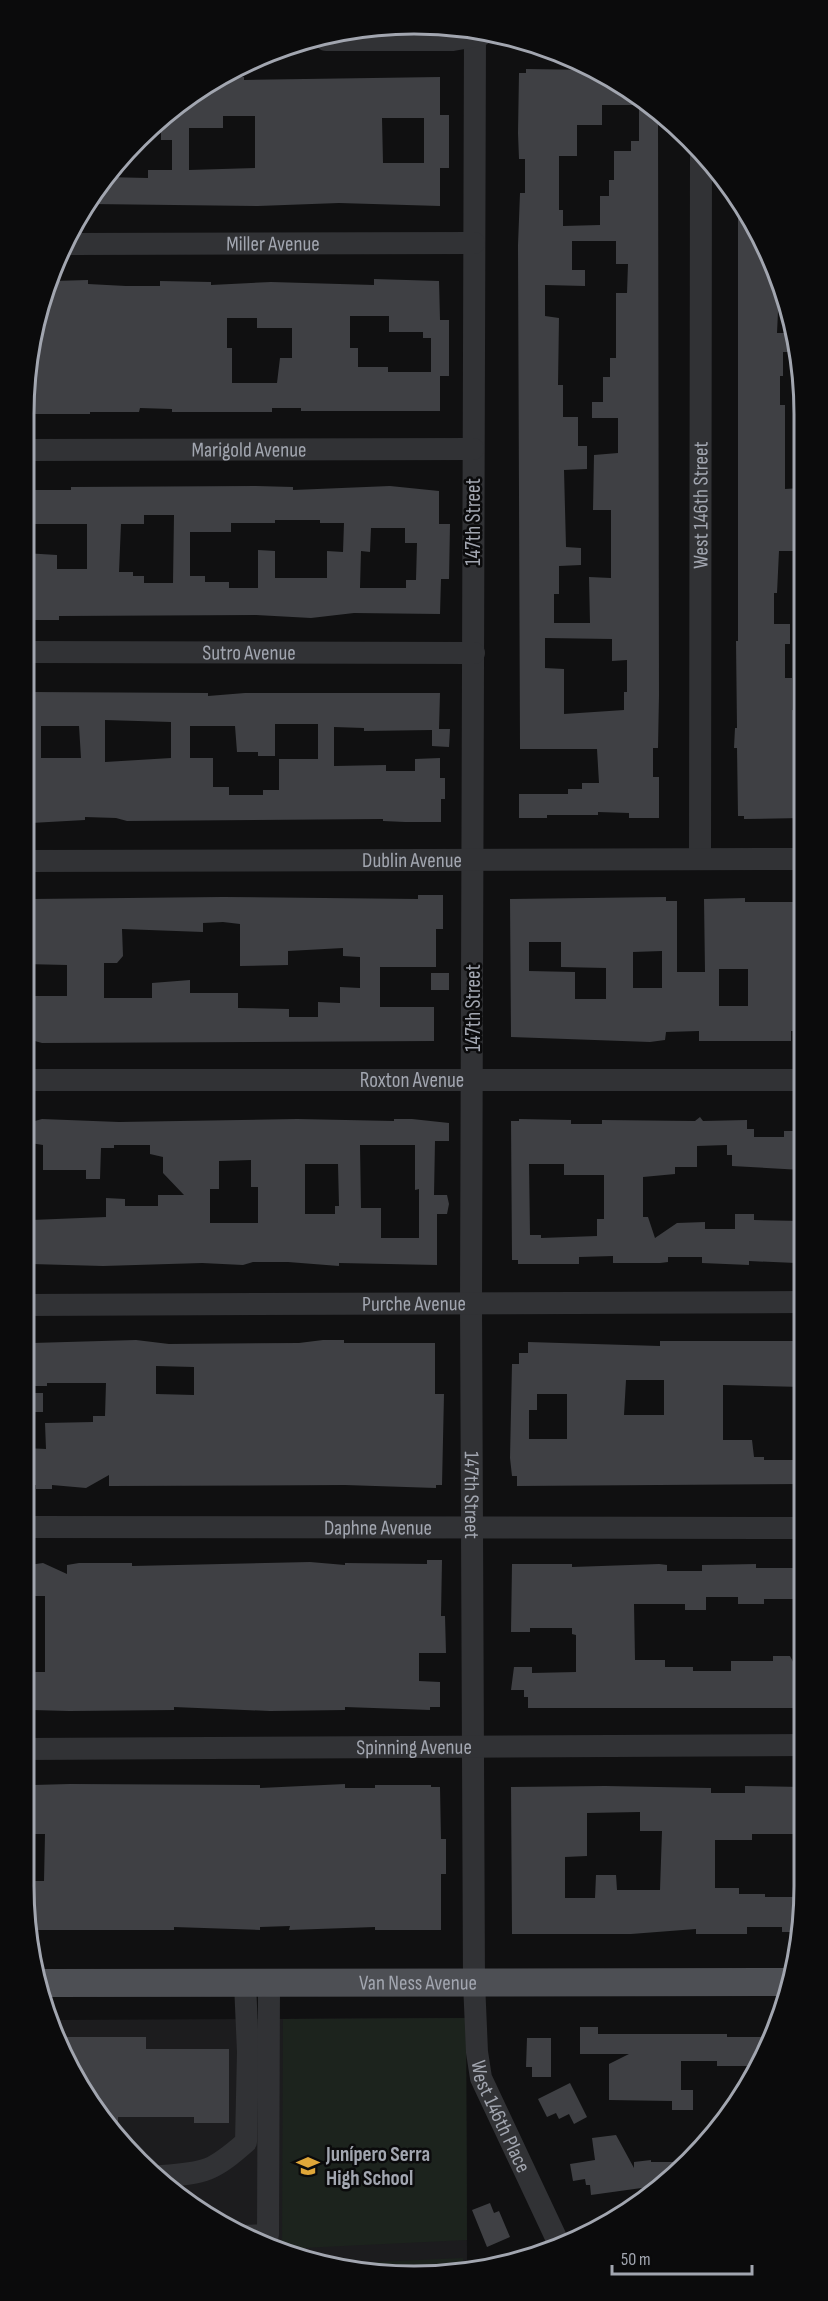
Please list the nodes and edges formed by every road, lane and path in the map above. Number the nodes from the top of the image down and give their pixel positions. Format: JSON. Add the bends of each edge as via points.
{"nodes":[{"id":1,"x":463,"y":38,"type":"edge"},
{"id":2,"x":352,"y":40,"type":"edge"},
{"id":3,"x":477,"y":40,"type":"edge"},
{"id":4,"x":701,"y":166,"type":"edge"},
{"id":5,"x":474,"y":243,"type":"junction"},
{"id":6,"x":75,"y":244,"type":"edge"},
{"id":7,"x":472,"y":449,"type":"junction"},
{"id":8,"x":34,"y":450,"type":"edge"},
{"id":9,"x":34,"y":652,"type":"edge"},
{"id":10,"x":474,"y":652,"type":"junction"},
{"id":11,"x":700,"y":859,"type":"junction"},
{"id":12,"x":794,"y":859,"type":"edge"},
{"id":13,"x":472,"y":860,"type":"junction"},
{"id":14,"x":34,"y":861,"type":"edge"},
{"id":15,"x":34,"y":1080,"type":"edge"},
{"id":16,"x":473,"y":1080,"type":"junction"},
{"id":17,"x":794,"y":1080,"type":"edge"},
{"id":18,"x":794,"y":1302,"type":"edge"},
{"id":19,"x":471,"y":1303,"type":"junction"},
{"id":20,"x":34,"y":1305,"type":"edge"},
{"id":21,"x":34,"y":1527,"type":"edge"},
{"id":22,"x":472,"y":1527,"type":"junction"},
{"id":23,"x":794,"y":1528,"type":"edge"},
{"id":24,"x":794,"y":1744,"type":"edge"},
{"id":25,"x":472,"y":1746,"type":"junction"},
{"id":26,"x":34,"y":1749,"type":"edge"},
{"id":27,"x":474,"y":1982,"type":"junction"},
{"id":28,"x":782,"y":1982,"type":"edge"},
{"id":29,"x":47,"y":1983,"type":"edge"},
{"id":30,"x":257,"y":1983,"type":"junction"},
{"id":31,"x":168,"y":2176,"type":"edge"},
{"id":32,"x":263,"y":2235,"type":"edge"},
{"id":33,"x":559,"y":2238,"type":"edge"}],
"edges":[{"from":1,"to":2,"type":"street"},
{"from":3,"to":5,"type":"street","name":"147th Street"},
{"from":4,"to":11,"type":"street","name":"West 146th Street"},
{"from":5,"to":6,"type":"street","name":"Miller Avenue"},
{"from":5,"to":7,"type":"street","name":"147th Street"},
{"from":7,"to":8,"type":"street","name":"Marigold Avenue"},
{"from":7,"to":10,"type":"street","name":"147th Street"},
{"from":9,"to":10,"type":"street","name":"Sutro Avenue"},
{"from":10,"to":13,"type":"street","name":"147th Street"},
{"from":11,"to":12,"type":"street","name":"Dublin Avenue"},
{"from":11,"to":13,"type":"street","name":"Dublin Avenue"},
{"from":13,"to":14,"type":"street","name":"Dublin Avenue"},
{"from":13,"to":16,"type":"street","name":"147th Street"},
{"from":15,"to":16,"type":"street","name":"Roxton Avenue"},
{"from":16,"to":17,"type":"street","name":"Roxton Avenue"},
{"from":16,"to":19,"type":"street","name":"147th Street"},
{"from":18,"to":19,"type":"street","name":"Purche Avenue"},
{"from":19,"to":20,"type":"street","name":"Purche Avenue"},
{"from":19,"to":22,"type":"street","name":"147th Street"},
{"from":21,"to":22,"type":"street","name":"Daphne Avenue"},
{"from":22,"to":23,"type":"street","name":"Daphne Avenue"},
{"from":22,"to":25,"type":"street","name":"147th Street"},
{"from":24,"to":25,"type":"street","name":"Spinning Avenue"},
{"from":25,"to":26,"type":"street","name":"Spinning Avenue"},
{"from":25,"to":27,"type":"street","name":"147th Street"},
{"from":27,"to":28,"type":"main road","name":"Van Ness Avenue"},
{"from":27,"to":30,"type":"main road","name":"Van Ness Avenue"},
{"from":27,"to":33,"type":"street","name":"West 146th Place","via":[[481,2078]]},
{"from":29,"to":30,"type":"main road","name":"Van Ness Avenue"},
{"from":30,"to":31,"type":"street","via":[[248,2052],[246,2142],[220,2164],[200,2173]]},
{"from":30,"to":32,"type":"street","via":[[268,2235]]}]}
